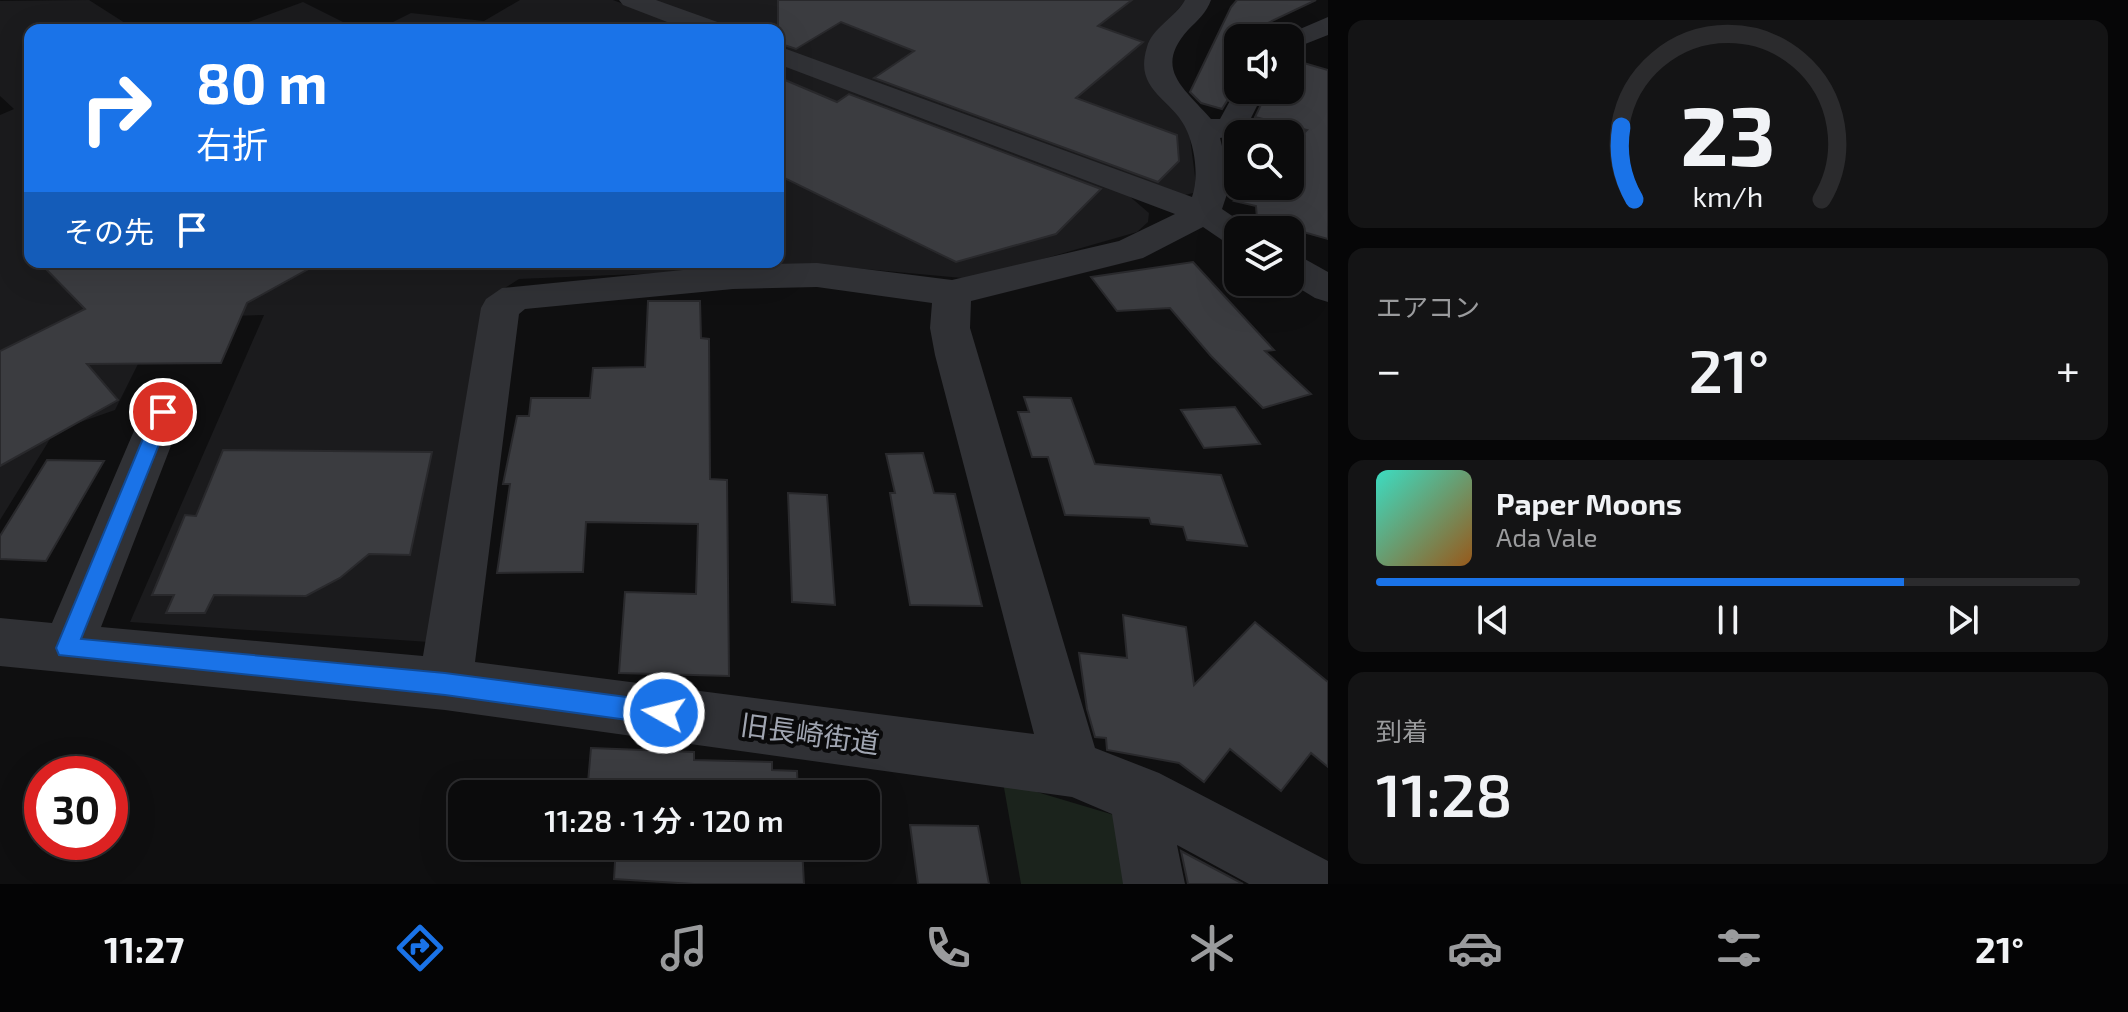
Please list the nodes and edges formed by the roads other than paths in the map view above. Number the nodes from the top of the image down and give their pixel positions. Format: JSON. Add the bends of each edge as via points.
{"nodes":[{"id":1,"x":632,"y":0,"type":"edge"},
{"id":2,"x":1198,"y":0,"type":"edge"},
{"id":3,"x":697,"y":24,"type":"edge"},
{"id":4,"x":1328,"y":25,"type":"edge"},
{"id":5,"x":1304,"y":36,"type":"edge"},
{"id":6,"x":784,"y":56,"type":"edge"},
{"id":7,"x":1243,"y":104,"type":"edge"},
{"id":8,"x":1202,"y":128,"type":"junction"},
{"id":9,"x":1221,"y":224,"type":"edge"},
{"id":10,"x":1304,"y":274,"type":"edge"},
{"id":11,"x":1328,"y":289,"type":"edge"},
{"id":12,"x":952,"y":293,"type":"junction"},
{"id":13,"x":163,"y":412,"type":"dead end"},
{"id":14,"x":0,"y":642,"type":"edge"},
{"id":15,"x":67,"y":648,"type":"junction"},
{"id":16,"x":445,"y":684,"type":"junction"},
{"id":17,"x":1072,"y":768,"type":"junction"},
{"id":18,"x":1138,"y":794,"type":"junction"},
{"id":19,"x":1154,"y":884,"type":"edge"},
{"id":20,"x":1308,"y":884,"type":"edge"}],
"edges":[{"from":1,"to":3,"type":"street"},
{"from":2,"to":8,"type":"street","via":[[1161,44],[1157,66],[1160,79]]},
{"from":4,"to":5,"type":"street"},
{"from":6,"to":9,"type":"street"},
{"from":7,"to":8,"type":"street","via":[[1231,129]]},
{"from":8,"to":9,"type":"street"},
{"from":9,"to":12,"type":"street"},
{"from":10,"to":11,"type":"street"},
{"from":12,"to":16,"type":"street","via":[[817,275],[733,277],[515,297],[500,308]]},
{"from":12,"to":17,"type":"street","via":[[955,355]]},
{"from":13,"to":15,"type":"street"},
{"from":14,"to":15,"type":"street","name":"旧長崎街道"},
{"from":15,"to":16,"type":"street","name":"旧長崎街道"},
{"from":16,"to":17,"type":"street","name":"旧長崎街道"},
{"from":17,"to":18,"type":"street","name":"旧長崎街道"},
{"from":18,"to":19,"type":"street"},
{"from":18,"to":20,"type":"street","name":"旧長崎街道"}]}
